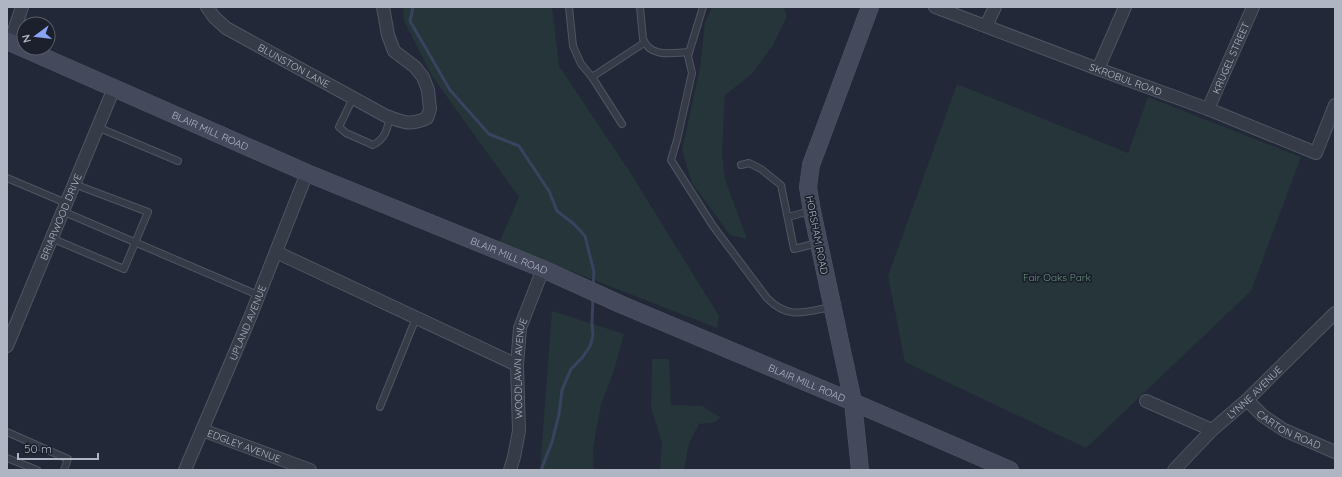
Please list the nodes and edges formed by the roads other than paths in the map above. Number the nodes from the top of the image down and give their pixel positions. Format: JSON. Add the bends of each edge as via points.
{"nodes":[{"id":1,"x":22,"y":7,"type":"edge"},
{"id":2,"x":208,"y":7,"type":"edge"},
{"id":3,"x":383,"y":7,"type":"edge"},
{"id":4,"x":569,"y":7,"type":"edge"},
{"id":5,"x":640,"y":7,"type":"edge"},
{"id":6,"x":703,"y":7,"type":"edge"},
{"id":7,"x":870,"y":7,"type":"edge"},
{"id":8,"x":935,"y":7,"type":"edge"},
{"id":9,"x":995,"y":7,"type":"edge"},
{"id":10,"x":1125,"y":7,"type":"edge"},
{"id":11,"x":1252,"y":7,"type":"edge"},
{"id":12,"x":986,"y":26,"type":"junction"},
{"id":13,"x":9,"y":42,"type":"edge"},
{"id":14,"x":644,"y":43,"type":"junction"},
{"id":15,"x":689,"y":52,"type":"junction"},
{"id":16,"x":1098,"y":69,"type":"junction"},
{"id":17,"x":592,"y":77,"type":"junction"},
{"id":18,"x":114,"y":88,"type":"junction"},
{"id":19,"x":353,"y":98,"type":"junction"},
{"id":20,"x":1335,"y":106,"type":"edge"},
{"id":21,"x":1208,"y":109,"type":"junction"},
{"id":22,"x":388,"y":116,"type":"junction"},
{"id":23,"x":622,"y":124,"type":"dead end"},
{"id":24,"x":98,"y":127,"type":"junction"},
{"id":25,"x":178,"y":161,"type":"dead end"},
{"id":26,"x":741,"y":165,"type":"dead end"},
{"id":27,"x":307,"y":174,"type":"junction"},
{"id":28,"x":7,"y":178,"type":"edge"},
{"id":29,"x":74,"y":184,"type":"junction"},
{"id":30,"x":64,"y":207,"type":"junction"},
{"id":31,"x":812,"y":211,"type":"junction"},
{"id":32,"x":788,"y":217,"type":"junction"},
{"id":33,"x":51,"y":238,"type":"junction"},
{"id":34,"x":136,"y":242,"type":"junction"},
{"id":35,"x":818,"y":243,"type":"junction"},
{"id":36,"x":276,"y":252,"type":"junction"},
{"id":37,"x":543,"y":269,"type":"junction"},
{"id":38,"x":258,"y":295,"type":"junction"},
{"id":39,"x":832,"y":306,"type":"junction"},
{"id":40,"x":1335,"y":313,"type":"edge"},
{"id":41,"x":416,"y":318,"type":"junction"},
{"id":42,"x":8,"y":339,"type":"edge"},
{"id":43,"x":517,"y":365,"type":"junction"},
{"id":44,"x":1247,"y":400,"type":"junction"},
{"id":45,"x":1146,"y":401,"type":"dead end"},
{"id":46,"x":853,"y":402,"type":"junction"},
{"id":47,"x":380,"y":406,"type":"dead end"},
{"id":48,"x":202,"y":430,"type":"junction"},
{"id":49,"x":1212,"y":430,"type":"junction"},
{"id":50,"x":7,"y":432,"type":"edge"},
{"id":51,"x":1335,"y":452,"type":"edge"},
{"id":52,"x":7,"y":458,"type":"edge"},
{"id":53,"x":37,"y":470,"type":"edge"},
{"id":54,"x":64,"y":470,"type":"edge"},
{"id":55,"x":185,"y":470,"type":"edge"},
{"id":56,"x":310,"y":470,"type":"edge"},
{"id":57,"x":510,"y":470,"type":"edge"},
{"id":58,"x":860,"y":470,"type":"edge"},
{"id":59,"x":1010,"y":470,"type":"edge"},
{"id":60,"x":1174,"y":470,"type":"edge"}],
"edges":[{"from":1,"to":13,"type":"street"},
{"from":2,"to":19,"type":"street","name":"BLUNSTON LANE","via":[[226,28]]},
{"from":3,"to":22,"type":"street","name":"BLUNSTON LANE","via":[[394,51],[415,67],[423,77],[428,90],[430,109],[427,118],[409,123]]},
{"from":4,"to":17,"type":"lane","via":[[573,46],[581,64]]},
{"from":5,"to":14,"type":"lane"},
{"from":6,"to":15,"type":"lane"},
{"from":7,"to":31,"type":"main road","name":"HORSHAM ROAD","via":[[811,165],[808,187]]},
{"from":8,"to":12,"type":"street","name":"SKROBUL ROAD"},
{"from":9,"to":12,"type":"street"},
{"from":10,"to":16,"type":"street"},
{"from":11,"to":21,"type":"street","name":"KRUGEL STREET"},
{"from":12,"to":16,"type":"street","name":"SKROBUL ROAD"},
{"from":13,"to":18,"type":"main road","name":"BLAIR MILL ROAD"},
{"from":14,"to":15,"type":"lane","via":[[658,53]]},
{"from":14,"to":17,"type":"lane"},
{"from":15,"to":39,"type":"lane","via":[[692,73],[671,160],[713,226],[775,307],[796,313]]},
{"from":16,"to":21,"type":"street","name":"SKROBUL ROAD"},
{"from":17,"to":23,"type":"lane"},
{"from":18,"to":24,"type":"street","name":"BRIARWOOD DRIVE"},
{"from":18,"to":27,"type":"main road","name":"BLAIR MILL ROAD"},
{"from":19,"to":22,"type":"street","name":"BLUNSTON LANE"},
{"from":19,"to":22,"type":"lane","via":[[339,127],[346,134],[373,145],[381,141],[387,128]]},
{"from":20,"to":21,"type":"street","name":"SKROBUL ROAD","via":[[1316,153]]},
{"from":24,"to":25,"type":"lane"},
{"from":24,"to":29,"type":"street","name":"BRIARWOOD DRIVE"},
{"from":26,"to":32,"type":"lane","via":[[749,163],[761,169],[781,185]]},
{"from":27,"to":36,"type":"street","name":"UPLAND AVENUE"},
{"from":27,"to":37,"type":"main road","name":"BLAIR MILL ROAD"},
{"from":28,"to":30,"type":"lane"},
{"from":29,"to":30,"type":"street","name":"BRIARWOOD DRIVE"},
{"from":29,"to":34,"type":"lane","via":[[148,212]]},
{"from":30,"to":33,"type":"street","name":"BRIARWOOD DRIVE"},
{"from":30,"to":34,"type":"lane"},
{"from":31,"to":32,"type":"lane"},
{"from":31,"to":35,"type":"main road","name":"HORSHAM ROAD"},
{"from":32,"to":35,"type":"lane","via":[[794,249]]},
{"from":33,"to":34,"type":"lane","via":[[124,269]]},
{"from":33,"to":42,"type":"street","name":"BRIARWOOD DRIVE"},
{"from":34,"to":38,"type":"lane"},
{"from":35,"to":39,"type":"main road","name":"HORSHAM ROAD"},
{"from":36,"to":38,"type":"street","name":"UPLAND AVENUE"},
{"from":36,"to":41,"type":"street"},
{"from":37,"to":43,"type":"street","name":"WOODLAWN AVENUE","via":[[520,328]]},
{"from":37,"to":46,"type":"main road","name":"BLAIR MILL ROAD"},
{"from":38,"to":48,"type":"street","name":"UPLAND AVENUE"},
{"from":39,"to":46,"type":"main road","name":"HORSHAM ROAD"},
{"from":40,"to":44,"type":"street","name":"LYNNE AVENUE"},
{"from":41,"to":43,"type":"street"},
{"from":41,"to":47,"type":"lane"},
{"from":43,"to":57,"type":"street","name":"WOODLAWN AVENUE","via":[[519,431]]},
{"from":44,"to":49,"type":"street","name":"LYNNE AVENUE"},
{"from":44,"to":51,"type":"street","name":"CARTON ROAD","via":[[1263,416],[1284,430]]},
{"from":45,"to":49,"type":"street"},
{"from":46,"to":58,"type":"main road","name":"HORSHAM ROAD"},
{"from":46,"to":59,"type":"main road","name":"BLAIR MILL ROAD"},
{"from":48,"to":55,"type":"street","name":"UPLAND AVENUE"},
{"from":48,"to":56,"type":"street","name":"EDGLEY AVENUE"},
{"from":49,"to":60,"type":"street","name":"LYNNE AVENUE"},
{"from":50,"to":54,"type":"lane","via":[[68,459]]},
{"from":52,"to":53,"type":"lane"}]}
